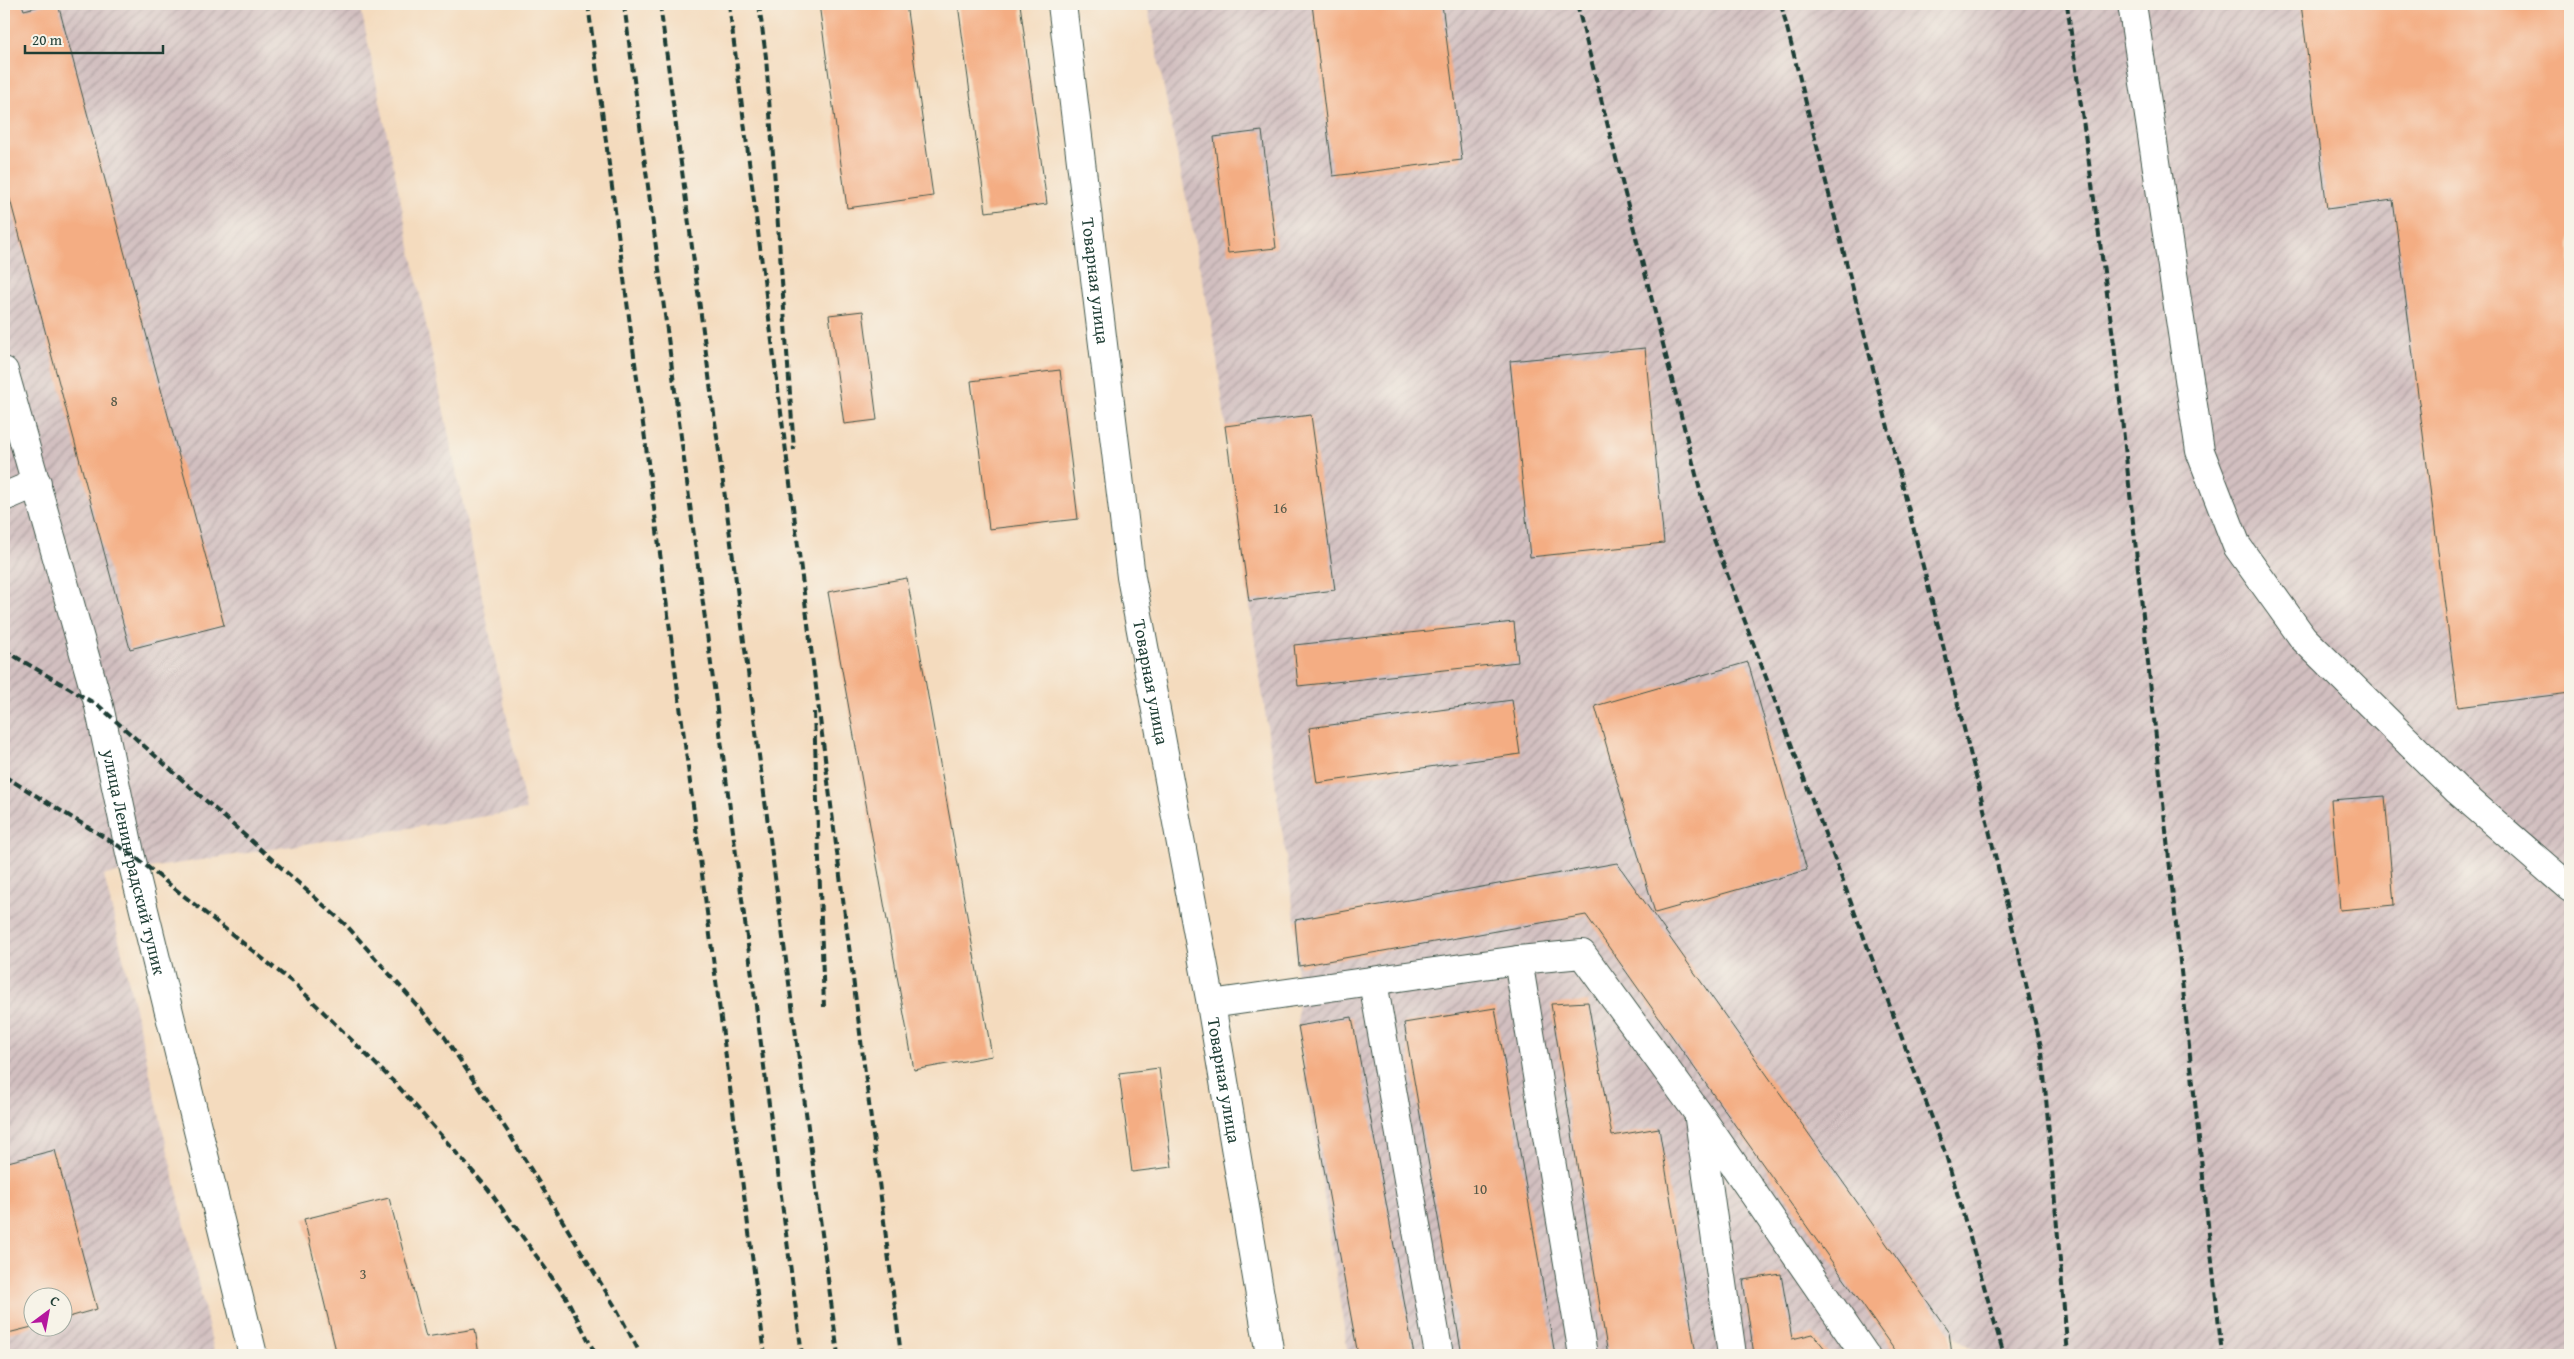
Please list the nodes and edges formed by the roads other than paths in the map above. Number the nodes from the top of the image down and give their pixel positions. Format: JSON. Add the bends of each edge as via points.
{"nodes":[{"id":1,"x":1062,"y":4,"type":"edge"},
{"id":2,"x":2132,"y":4,"type":"edge"},
{"id":3,"x":4,"y":371,"type":"edge"},
{"id":4,"x":37,"y":483,"type":"junction"},
{"id":5,"x":4,"y":497,"type":"edge"},
{"id":6,"x":2570,"y":888,"type":"edge"},
{"id":7,"x":1518,"y":960,"type":"junction"},
{"id":8,"x":1373,"y":982,"type":"junction"},
{"id":9,"x":1211,"y":1004,"type":"junction"},
{"id":10,"x":1698,"y":1113,"type":"junction"},
{"id":11,"x":253,"y":1355,"type":"edge"},
{"id":12,"x":1270,"y":1355,"type":"edge"},
{"id":13,"x":1439,"y":1355,"type":"edge"},
{"id":14,"x":1583,"y":1355,"type":"edge"},
{"id":15,"x":1732,"y":1355,"type":"edge"},
{"id":16,"x":1865,"y":1355,"type":"edge"}],
"edges":[{"from":1,"to":9,"type":"street","name":"Товарная улица","via":[[1131,577]]},
{"from":2,"to":6,"type":"street","via":[[2200,451],[2237,546],[2303,638],[2458,791]]},
{"from":3,"to":4,"type":"street","name":"улица Ленинградский тупик"},
{"from":4,"to":5,"type":"street"},
{"from":4,"to":11,"type":"street","name":"улица Ленинградский тупик","via":[[99,706],[133,863]]},
{"from":7,"to":8,"type":"street"},
{"from":7,"to":10,"type":"street","via":[[1582,954]]},
{"from":7,"to":14,"type":"street"},
{"from":8,"to":9,"type":"street"},
{"from":8,"to":13,"type":"street"},
{"from":9,"to":12,"type":"street","name":"Товарная улица"},
{"from":10,"to":15,"type":"street"},
{"from":10,"to":16,"type":"street"}]}
